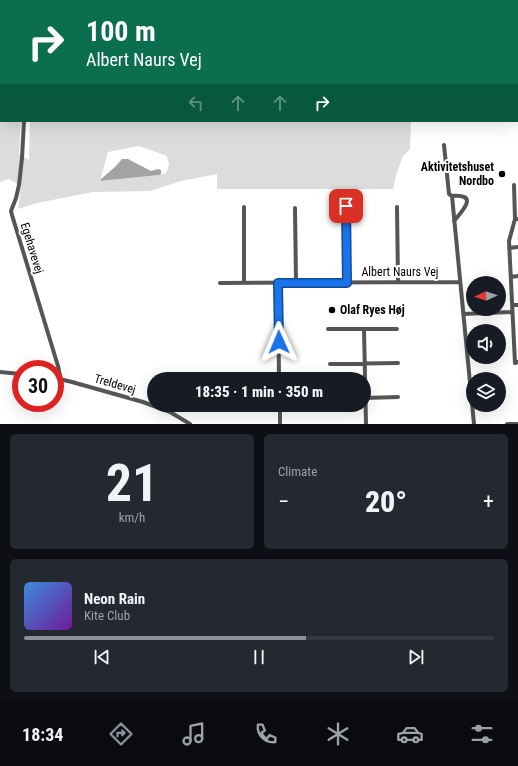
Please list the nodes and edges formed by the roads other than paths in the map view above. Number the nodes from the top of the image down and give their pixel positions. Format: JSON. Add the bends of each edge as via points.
{"nodes":[{"id":1,"x":24,"y":122,"type":"edge"},
{"id":2,"x":444,"y":145,"type":"dead end"},
{"id":3,"x":514,"y":185,"type":"dead end"},
{"id":4,"x":452,"y":196,"type":"junction"},
{"id":5,"x":346,"y":206,"type":"dead end"},
{"id":6,"x":244,"y":207,"type":"dead end"},
{"id":7,"x":397,"y":207,"type":"dead end"},
{"id":8,"x":295,"y":208,"type":"dead end"},
{"id":9,"x":516,"y":219,"type":"edge"},
{"id":10,"x":454,"y":221,"type":"junction"},
{"id":11,"x":518,"y":247,"type":"edge"},
{"id":12,"x":509,"y":248,"type":"junction"},
{"id":13,"x":518,"y":276,"type":"edge"},
{"id":14,"x":511,"y":277,"type":"junction"},
{"id":15,"x":398,"y":282,"type":"junction"},
{"id":16,"x":460,"y":282,"type":"junction"},
{"id":17,"x":220,"y":283,"type":"dead end"},
{"id":18,"x":244,"y":283,"type":"junction"},
{"id":19,"x":278,"y":283,"type":"junction"},
{"id":20,"x":296,"y":283,"type":"junction"},
{"id":21,"x":347,"y":283,"type":"junction"},
{"id":22,"x":512,"y":305,"type":"junction"},
{"id":23,"x":518,"y":305,"type":"edge"},
{"id":24,"x":512,"y":312,"type":"junction"},
{"id":25,"x":463,"y":314,"type":"junction"},
{"id":26,"x":328,"y":329,"type":"dead end"},
{"id":27,"x":364,"y":329,"type":"junction"},
{"id":28,"x":397,"y":329,"type":"dead end"},
{"id":29,"x":516,"y":334,"type":"edge"},
{"id":30,"x":56,"y":360,"type":"edge"},
{"id":31,"x":518,"y":362,"type":"edge"},
{"id":32,"x":364,"y":363,"type":"junction"},
{"id":33,"x":398,"y":363,"type":"dead end"},
{"id":34,"x":330,"y":364,"type":"dead end"},
{"id":35,"x":0,"y":372,"type":"edge"},
{"id":36,"x":280,"y":372,"type":"edge"},
{"id":37,"x":364,"y":372,"type":"edge"},
{"id":38,"x":12,"y":373,"type":"edge"},
{"id":39,"x":64,"y":380,"type":"edge"},
{"id":40,"x":398,"y":397,"type":"dead end"},
{"id":41,"x":371,"y":398,"type":"edge"},
{"id":42,"x":280,"y":412,"type":"edge"},
{"id":43,"x":365,"y":412,"type":"edge"},
{"id":44,"x":190,"y":424,"type":"edge"},
{"id":45,"x":280,"y":424,"type":"edge"},
{"id":46,"x":366,"y":424,"type":"edge"},
{"id":47,"x":474,"y":424,"type":"edge"},
{"id":48,"x":507,"y":424,"type":"edge"},
{"id":49,"x":518,"y":424,"type":"edge"}],
"edges":[{"from":1,"to":30,"type":"street","name":"Egehavevej","via":[[19,185],[12,215]]},
{"from":2,"to":4,"type":"street","via":[[449,194]]},
{"from":3,"to":9,"type":"street"},
{"from":4,"to":10,"type":"street"},
{"from":4,"to":10,"type":"street","via":[[462,196],[466,198],[467,203]]},
{"from":5,"to":21,"type":"street"},
{"from":6,"to":18,"type":"street"},
{"from":7,"to":15,"type":"street"},
{"from":8,"to":20,"type":"street"},
{"from":9,"to":12,"type":"street"},
{"from":10,"to":16,"type":"street"},
{"from":11,"to":12,"type":"street"},
{"from":12,"to":14,"type":"street"},
{"from":13,"to":14,"type":"street"},
{"from":14,"to":22,"type":"street"},
{"from":15,"to":16,"type":"street","name":"Albert Naurs Vej"},
{"from":15,"to":21,"type":"street","name":"Albert Naurs Vej"},
{"from":16,"to":25,"type":"street"},
{"from":17,"to":18,"type":"street","name":"Albert Naurs Vej"},
{"from":18,"to":19,"type":"street","name":"Albert Naurs Vej"},
{"from":19,"to":20,"type":"street","name":"Albert Naurs Vej"},
{"from":19,"to":36,"type":"street"},
{"from":20,"to":21,"type":"street","name":"Albert Naurs Vej"},
{"from":22,"to":23,"type":"street"},
{"from":22,"to":24,"type":"street"},
{"from":24,"to":25,"type":"street"},
{"from":24,"to":29,"type":"street"},
{"from":25,"to":47,"type":"street"},
{"from":26,"to":27,"type":"street"},
{"from":27,"to":28,"type":"street"},
{"from":27,"to":32,"type":"street"},
{"from":29,"to":31,"type":"street","via":[[515,362]]},
{"from":32,"to":33,"type":"street"},
{"from":32,"to":34,"type":"street"},
{"from":32,"to":37,"type":"street"},
{"from":35,"to":38,"type":"street"},
{"from":39,"to":44,"type":"street","name":"Treldevej","via":[[156,406]]},
{"from":40,"to":41,"type":"street"},
{"from":42,"to":45,"type":"street"},
{"from":43,"to":46,"type":"street"},
{"from":48,"to":49,"type":"street"}]}
